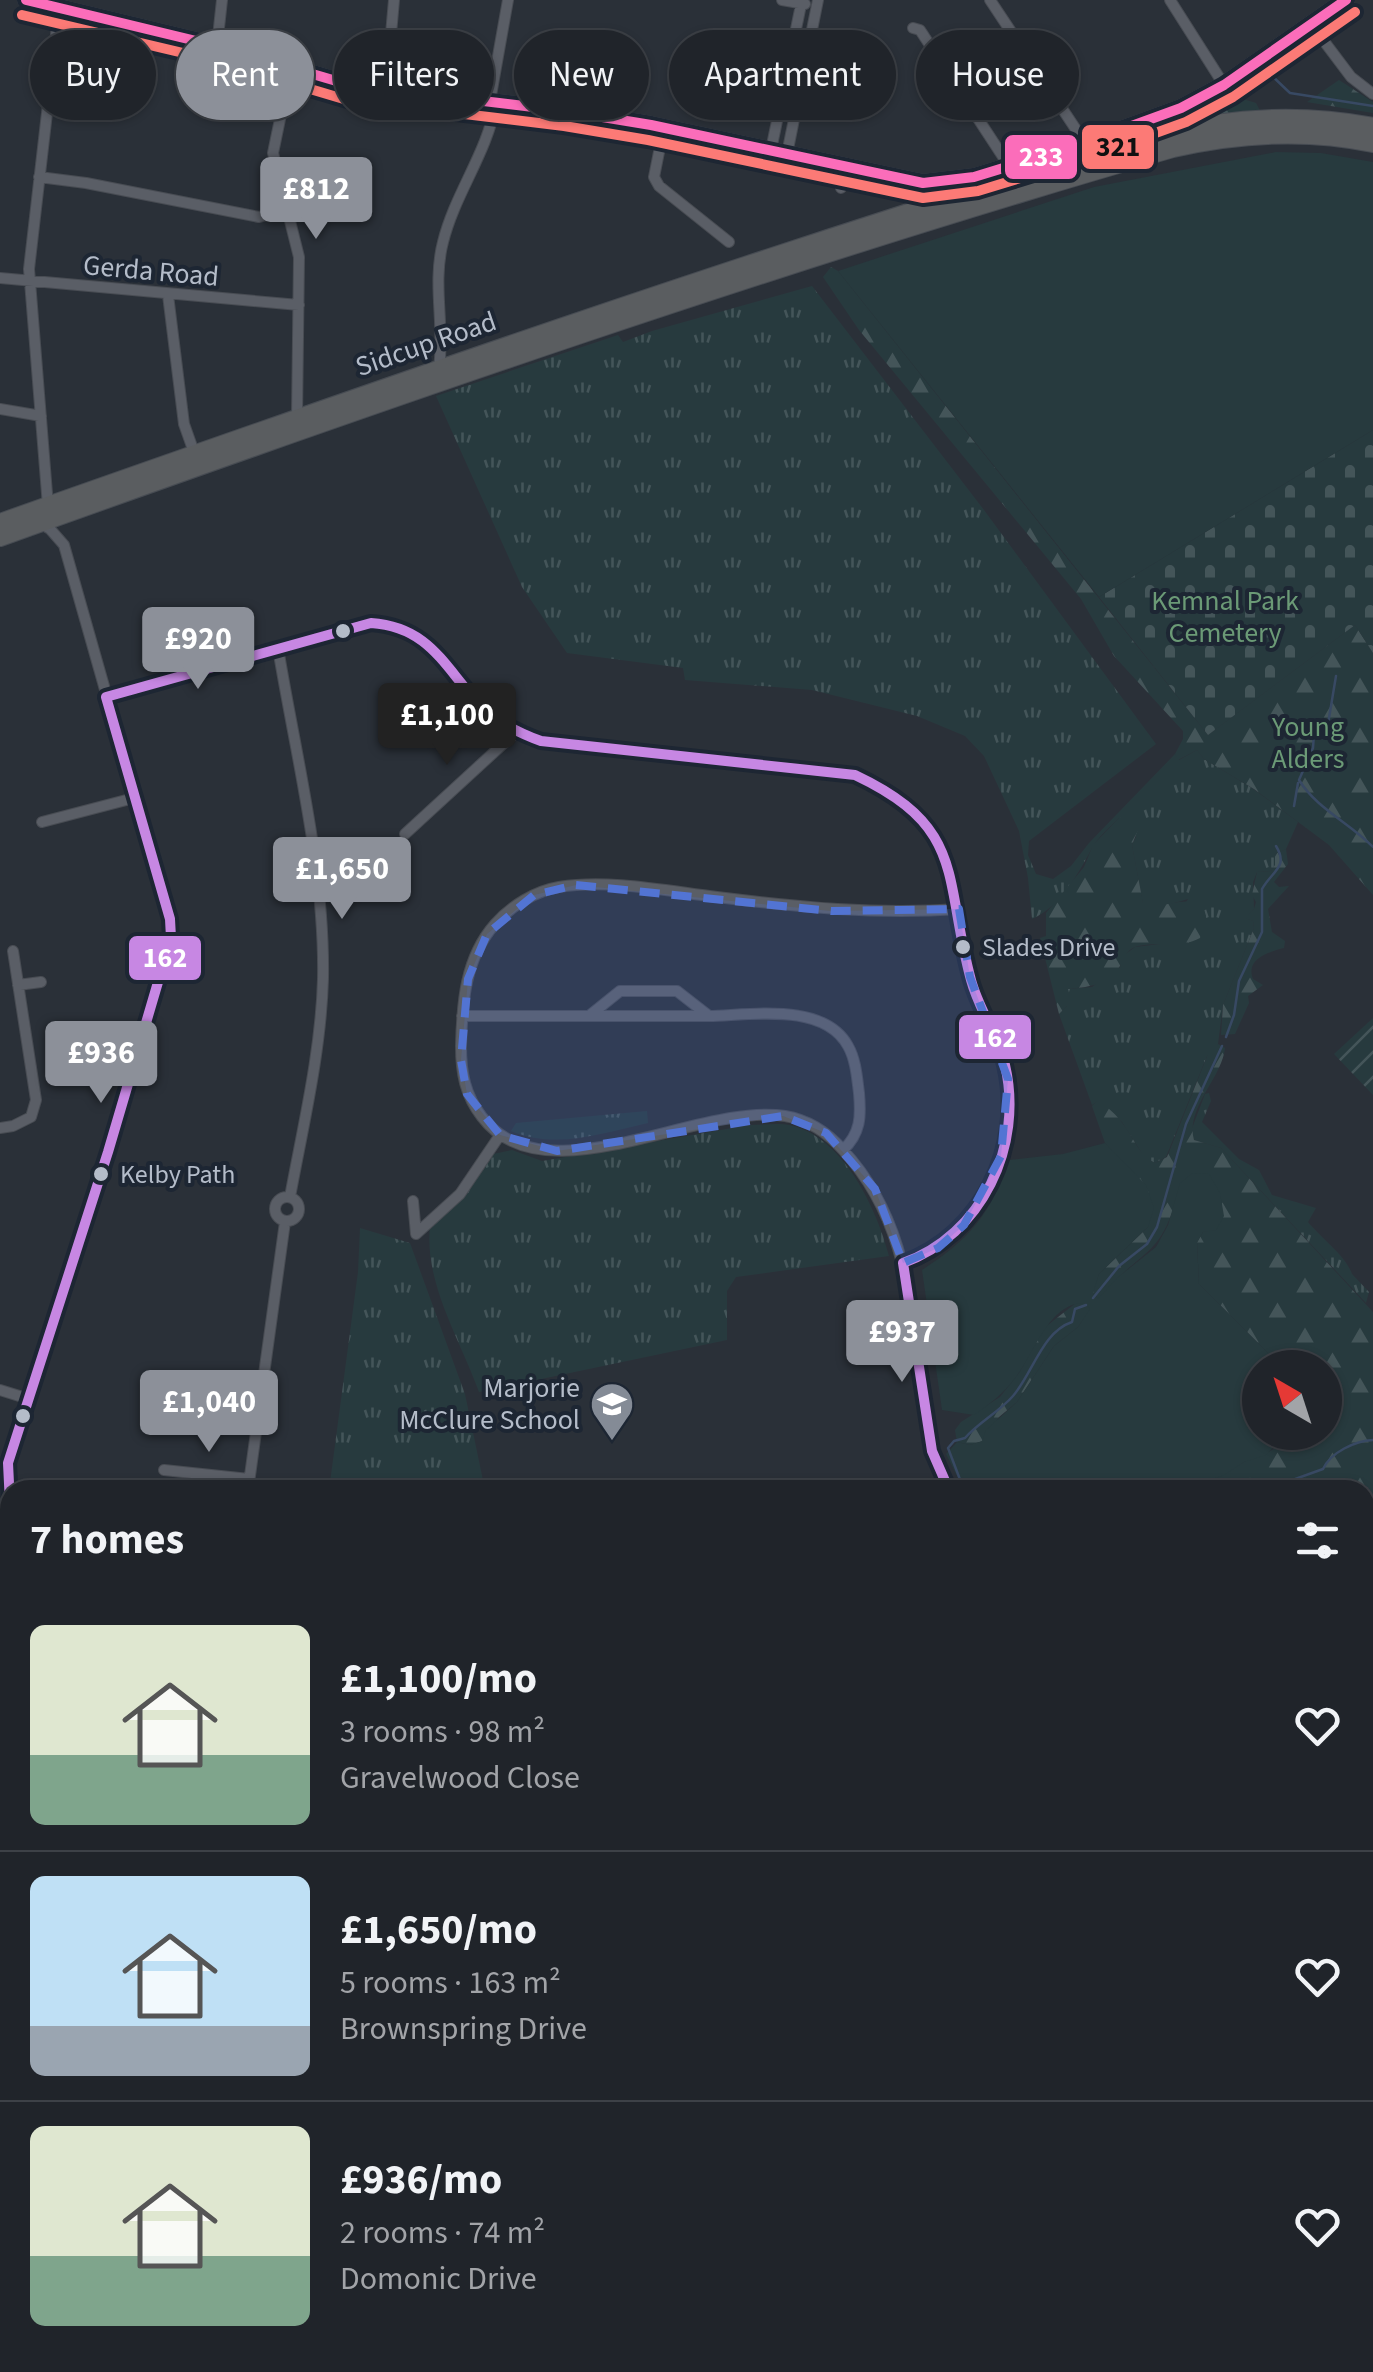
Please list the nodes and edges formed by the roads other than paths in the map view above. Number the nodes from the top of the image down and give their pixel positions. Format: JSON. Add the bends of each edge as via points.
{"nodes":[{"id":1,"x":26,"y":0,"type":"edge"},
{"id":2,"x":222,"y":0,"type":"edge"},
{"id":3,"x":394,"y":0,"type":"edge"},
{"id":4,"x":508,"y":0,"type":"edge"},
{"id":5,"x":782,"y":0,"type":"edge"},
{"id":6,"x":990,"y":0,"type":"edge"},
{"id":7,"x":1170,"y":0,"type":"edge"},
{"id":8,"x":801,"y":2,"type":"edge"},
{"id":9,"x":1337,"y":2,"type":"edge"},
{"id":10,"x":818,"y":3,"type":"edge"},
{"id":11,"x":60,"y":9,"type":"junction"},
{"id":12,"x":1310,"y":24,"type":"junction"},
{"id":13,"x":913,"y":28,"type":"dead end"},
{"id":14,"x":219,"y":30,"type":"edge"},
{"id":15,"x":391,"y":30,"type":"edge"},
{"id":16,"x":176,"y":36,"type":"edge"},
{"id":17,"x":1224,"y":84,"type":"junction"},
{"id":18,"x":1373,"y":94,"type":"edge"},
{"id":19,"x":494,"y":95,"type":"edge"},
{"id":20,"x":494,"y":102,"type":"edge"},
{"id":21,"x":280,"y":120,"type":"edge"},
{"id":22,"x":491,"y":120,"type":"edge"},
{"id":23,"x":664,"y":127,"type":"junction"},
{"id":24,"x":1373,"y":127,"type":"edge"},
{"id":25,"x":1085,"y":143,"type":"junction"},
{"id":26,"x":1373,"y":143,"type":"edge"},
{"id":27,"x":779,"y":152,"type":"junction"},
{"id":28,"x":843,"y":166,"type":"junction"},
{"id":29,"x":1009,"y":166,"type":"junction"},
{"id":30,"x":39,"y":177,"type":"junction"},
{"id":31,"x":840,"y":188,"type":"dead end"},
{"id":32,"x":287,"y":210,"type":"junction"},
{"id":33,"x":729,"y":242,"type":"dead end"},
{"id":34,"x":0,"y":278,"type":"edge"},
{"id":35,"x":30,"y":283,"type":"junction"},
{"id":36,"x":168,"y":296,"type":"junction"},
{"id":37,"x":299,"y":305,"type":"junction"},
{"id":38,"x":441,"y":343,"type":"junction"},
{"id":39,"x":459,"y":361,"type":"junction"},
{"id":40,"x":439,"y":368,"type":"junction"},
{"id":41,"x":0,"y":409,"type":"edge"},
{"id":42,"x":41,"y":416,"type":"junction"},
{"id":43,"x":297,"y":418,"type":"junction"},
{"id":44,"x":195,"y":455,"type":"junction"},
{"id":45,"x":44,"y":514,"type":"junction"},
{"id":46,"x":0,"y":523,"type":"edge"},
{"id":47,"x":0,"y":537,"type":"edge"},
{"id":48,"x":278,"y":648,"type":"junction"},
{"id":49,"x":106,"y":697,"type":"junction"},
{"id":50,"x":516,"y":732,"type":"junction"},
{"id":51,"x":134,"y":798,"type":"junction"},
{"id":52,"x":42,"y":822,"type":"dead end"},
{"id":53,"x":405,"y":834,"type":"dead end"},
{"id":54,"x":959,"y":909,"type":"junction"},
{"id":55,"x":13,"y":951,"type":"dead end"},
{"id":56,"x":41,"y":982,"type":"dead end"},
{"id":57,"x":18,"y":986,"type":"junction"},
{"id":58,"x":462,"y":1016,"type":"junction"},
{"id":59,"x":589,"y":1016,"type":"junction"},
{"id":60,"x":709,"y":1016,"type":"junction"},
{"id":61,"x":0,"y":1128,"type":"edge"},
{"id":62,"x":500,"y":1135,"type":"junction"},
{"id":63,"x":843,"y":1150,"type":"junction"},
{"id":64,"x":290,"y":1197,"type":"junction"},
{"id":65,"x":413,"y":1200,"type":"dead end"},
{"id":66,"x":284,"y":1222,"type":"junction"},
{"id":67,"x":903,"y":1262,"type":"junction"},
{"id":68,"x":0,"y":1390,"type":"edge"},
{"id":69,"x":28,"y":1399,"type":"junction"},
{"id":70,"x":164,"y":1470,"type":"dead end"},
{"id":71,"x":9,"y":1480,"type":"edge"},
{"id":72,"x":220,"y":1480,"type":"edge"},
{"id":73,"x":249,"y":1480,"type":"edge"},
{"id":74,"x":945,"y":1480,"type":"edge"}],
"edges":[{"from":1,"to":11,"type":"main road"},
{"from":2,"to":14,"type":"street"},
{"from":3,"to":15,"type":"street"},
{"from":4,"to":19,"type":"street"},
{"from":5,"to":8,"type":"street"},
{"from":6,"to":25,"type":"street"},
{"from":7,"to":17,"type":"street"},
{"from":8,"to":10,"type":"street"},
{"from":8,"to":27,"type":"street"},
{"from":9,"to":12,"type":"main road"},
{"from":10,"to":27,"type":"street"},
{"from":11,"to":16,"type":"main road"},
{"from":11,"to":30,"type":"street"},
{"from":12,"to":17,"type":"main road"},
{"from":12,"to":18,"type":"street"},
{"from":13,"to":29,"type":"street"},
{"from":17,"to":25,"type":"main road","via":[[1181,108]]},
{"from":20,"to":23,"type":"main road"},
{"from":21,"to":32,"type":"street","via":[[273,153]]},
{"from":22,"to":38,"type":"street","via":[[442,246]]},
{"from":23,"to":27,"type":"main road"},
{"from":23,"to":33,"type":"street","via":[[658,185]]},
{"from":24,"to":39,"type":"highway","name":"Sidcup Road","via":[[1282,117],[1200,124],[873,223]]},
{"from":25,"to":29,"type":"main road"},
{"from":26,"to":45,"type":"highway","name":"Sidcup Road","via":[[1304,134],[1215,138],[994,199]]},
{"from":27,"to":28,"type":"main road"},
{"from":28,"to":29,"type":"main road","via":[[923,183]]},
{"from":28,"to":31,"type":"street"},
{"from":30,"to":32,"type":"street","via":[[259,217]]},
{"from":30,"to":35,"type":"street"},
{"from":32,"to":37,"type":"street","via":[[299,258]]},
{"from":34,"to":35,"type":"street","name":"Gerda Road"},
{"from":35,"to":36,"type":"street","name":"Gerda Road"},
{"from":35,"to":42,"type":"street"},
{"from":36,"to":37,"type":"street","name":"Gerda Road"},
{"from":36,"to":44,"type":"street","via":[[184,424]]},
{"from":37,"to":43,"type":"street"},
{"from":38,"to":39,"type":"street"},
{"from":38,"to":40,"type":"street"},
{"from":39,"to":40,"type":"highway","name":"Sidcup Road"},
{"from":40,"to":43,"type":"highway","name":"Sidcup Road"},
{"from":41,"to":42,"type":"street"},
{"from":42,"to":45,"type":"street"},
{"from":43,"to":44,"type":"highway","name":"Sidcup Road"},
{"from":44,"to":45,"type":"highway","name":"Sidcup Road"},
{"from":45,"to":46,"type":"highway","name":"Sidcup Road"},
{"from":45,"to":47,"type":"highway","name":"Sidcup Road"},
{"from":45,"to":49,"type":"street","via":[[64,544]]},
{"from":48,"to":49,"type":"street"},
{"from":48,"to":50,"type":"street","via":[[371,623],[400,627],[426,640],[472,698]]},
{"from":48,"to":64,"type":"street","via":[[319,891],[323,956],[319,1032]]},
{"from":49,"to":51,"type":"street"},
{"from":50,"to":53,"type":"street"},
{"from":50,"to":54,"type":"street","via":[[541,741],[872,782],[930,828],[950,868]]},
{"from":51,"to":52,"type":"street"},
{"from":51,"to":69,"type":"street","via":[[171,938]]},
{"from":54,"to":58,"type":"street","via":[[831,911],[654,889],[560,887],[523,902],[487,934],[472,963]]},
{"from":54,"to":67,"type":"street","via":[[970,977],[1008,1079],[1004,1140],[994,1176],[964,1225],[938,1248]]},
{"from":55,"to":57,"type":"street"},
{"from":56,"to":57,"type":"street"},
{"from":57,"to":61,"type":"street","via":[[36,1100],[31,1117]]},
{"from":58,"to":59,"type":"street"},
{"from":58,"to":62,"type":"street","via":[[467,1094]]},
{"from":59,"to":60,"type":"street"},
{"from":59,"to":60,"type":"street","via":[[620,991],[677,991]]},
{"from":60,"to":63,"type":"street","via":[[793,1016],[839,1033],[852,1055],[860,1105],[859,1129]]},
{"from":62,"to":63,"type":"street","via":[[520,1146],[557,1151],[757,1114],[806,1121]]},
{"from":62,"to":65,"type":"street","via":[[460,1194],[416,1234]]},
{"from":63,"to":67,"type":"street","via":[[875,1189]]},
{"from":64,"to":66,"type":"street","via":[[275,1208]]},
{"from":64,"to":66,"type":"street","via":[[300,1211]]},
{"from":66,"to":73,"type":"street"},
{"from":67,"to":74,"type":"street","via":[[932,1451]]},
{"from":68,"to":69,"type":"street"},
{"from":69,"to":71,"type":"street"},
{"from":70,"to":72,"type":"street"}]}
